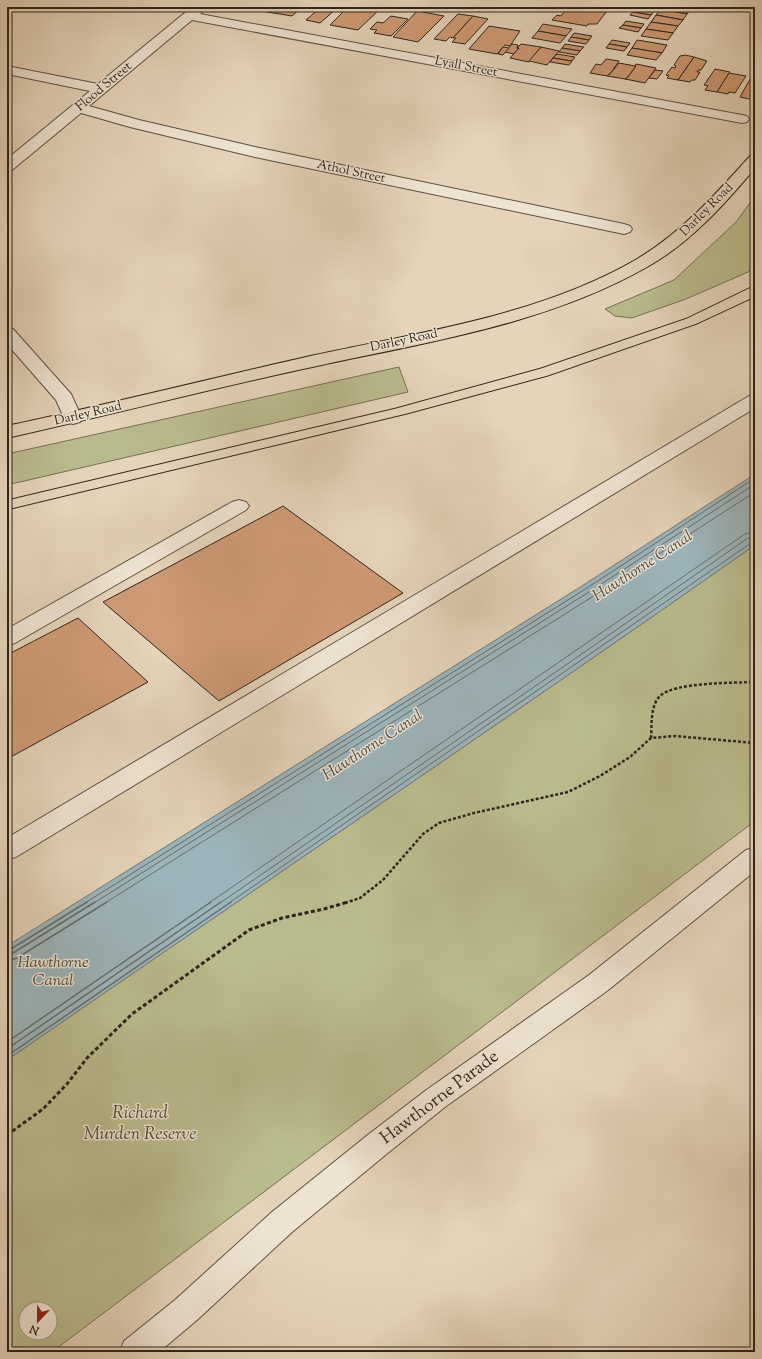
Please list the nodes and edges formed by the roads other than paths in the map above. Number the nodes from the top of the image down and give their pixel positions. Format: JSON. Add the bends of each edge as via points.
{"nodes":[{"id":1,"x":195,"y":12,"type":"edge"},
{"id":2,"x":7,"y":70,"type":"edge"},
{"id":3,"x":102,"y":89,"type":"junction"},
{"id":4,"x":79,"y":108,"type":"junction"},
{"id":5,"x":742,"y":119,"type":"dead end"},
{"id":6,"x":755,"y":158,"type":"edge"},
{"id":7,"x":7,"y":167,"type":"edge"},
{"id":8,"x":624,"y":228,"type":"dead end"},
{"id":9,"x":7,"y":333,"type":"edge"},
{"id":10,"x":755,"y":400,"type":"edge"},
{"id":11,"x":73,"y":418,"type":"junction"},
{"id":12,"x":7,"y":432,"type":"edge"},
{"id":13,"x":239,"y":506,"type":"dead end"},
{"id":14,"x":7,"y":638,"type":"edge"},
{"id":15,"x":7,"y":850,"type":"edge"},
{"id":16,"x":755,"y":857,"type":"edge"},
{"id":17,"x":135,"y":1352,"type":"edge"}],
"edges":[{"from":1,"to":3,"type":"street","name":"Flood Street"},
{"from":1,"to":5,"type":"street","name":"Lyall Street"},
{"from":2,"to":3,"type":"street"},
{"from":3,"to":4,"type":"street","name":"Flood Street"},
{"from":4,"to":7,"type":"street","name":"Flood Street"},
{"from":4,"to":8,"type":"street","name":"Athol Street","via":[[255,152]]},
{"from":6,"to":11,"type":"main road","name":"Darley Road","via":[[690,230],[624,273],[578,294],[525,312],[441,333]]},
{"from":9,"to":11,"type":"street","via":[[65,398]]},
{"from":10,"to":15,"type":"street"},
{"from":11,"to":12,"type":"main road","name":"Darley Road"},
{"from":13,"to":14,"type":"street"},
{"from":16,"to":17,"type":"street","name":"Hawthorne Parade","via":[[598,983],[435,1099],[379,1143],[282,1222],[186,1310]]}]}
